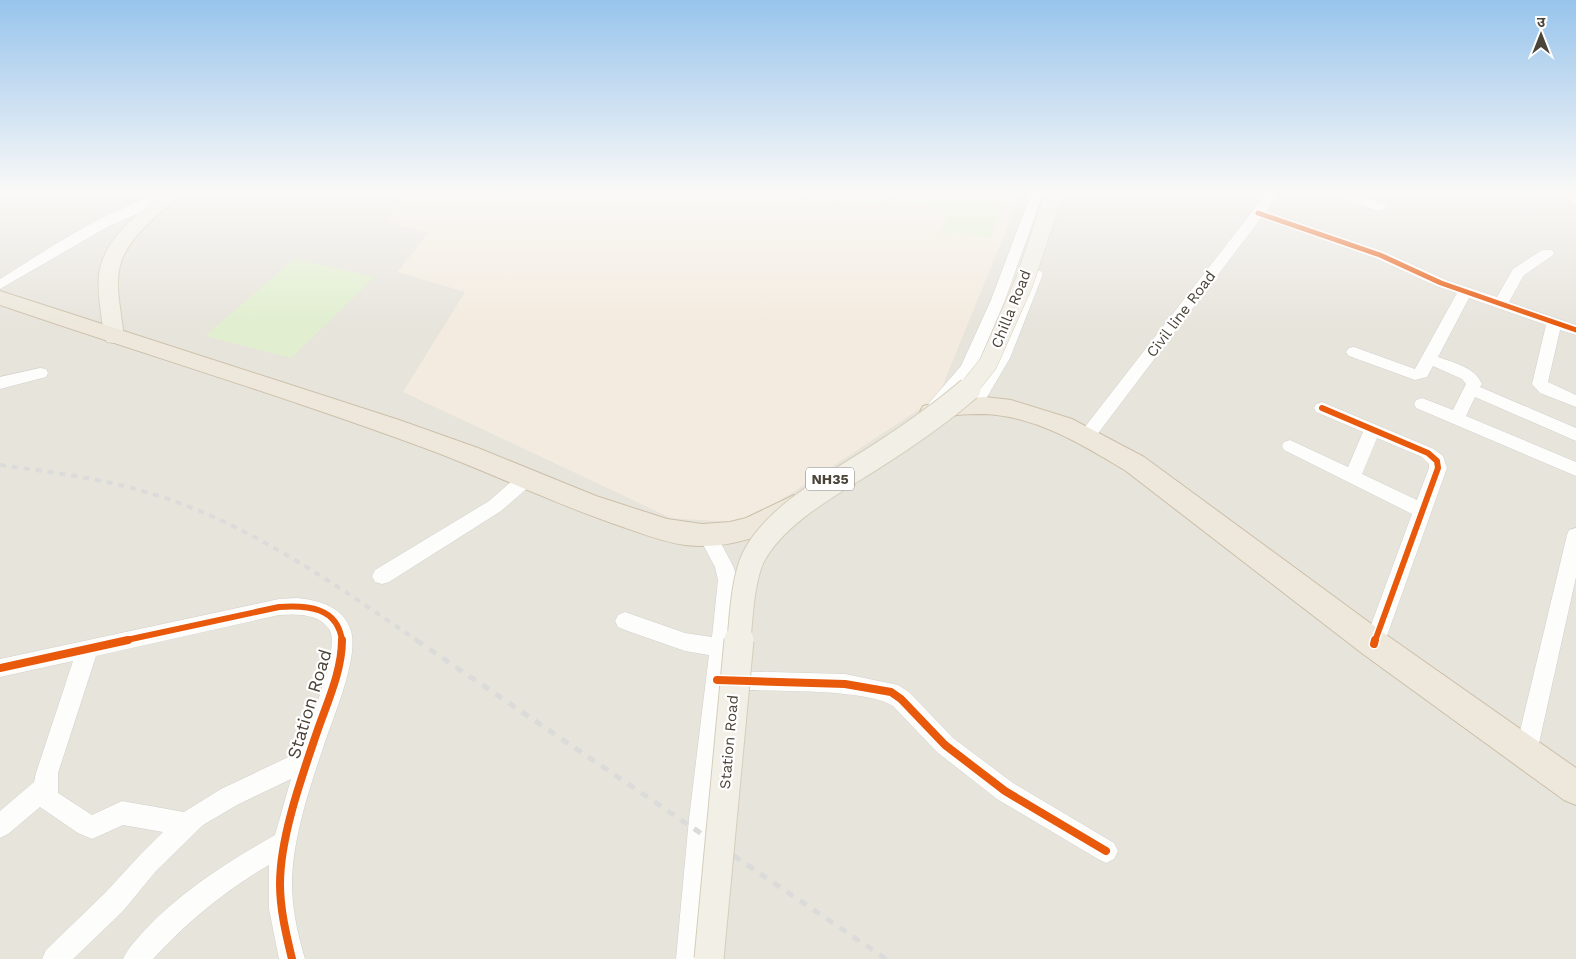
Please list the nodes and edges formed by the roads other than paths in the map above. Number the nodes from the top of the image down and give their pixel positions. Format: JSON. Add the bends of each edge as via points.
{"nodes":[{"id":1,"x":84,"y":236,"type":"edge"},
{"id":2,"x":128,"y":236,"type":"edge"},
{"id":3,"x":1020,"y":236,"type":"edge"},
{"id":4,"x":1040,"y":236,"type":"edge"},
{"id":5,"x":1048,"y":236,"type":"edge"},
{"id":6,"x":1241,"y":236,"type":"edge"},
{"id":7,"x":1324,"y":236,"type":"edge"},
{"id":8,"x":1547,"y":253,"type":"dead end"},
{"id":9,"x":0,"y":284,"type":"edge"},
{"id":10,"x":1465,"y":291,"type":"junction"},
{"id":11,"x":0,"y":298,"type":"edge"},
{"id":12,"x":1500,"y":303,"type":"junction"},
{"id":13,"x":1554,"y":322,"type":"junction"},
{"id":14,"x":1576,"y":330,"type":"edge"},
{"id":15,"x":114,"y":337,"type":"junction"},
{"id":16,"x":1354,"y":352,"type":"dead end"},
{"id":17,"x":1429,"y":359,"type":"junction"},
{"id":18,"x":40,"y":373,"type":"dead end"},
{"id":19,"x":0,"y":383,"type":"edge"},
{"id":20,"x":1471,"y":389,"type":"junction"},
{"id":21,"x":1576,"y":401,"type":"edge"},
{"id":22,"x":1422,"y":404,"type":"dead end"},
{"id":23,"x":974,"y":405,"type":"junction"},
{"id":24,"x":1322,"y":408,"type":"dead end"},
{"id":25,"x":937,"y":412,"type":"junction"},
{"id":26,"x":1457,"y":418,"type":"junction"},
{"id":27,"x":1372,"y":430,"type":"junction"},
{"id":28,"x":1576,"y":435,"type":"edge"},
{"id":29,"x":1087,"y":436,"type":"junction"},
{"id":30,"x":1290,"y":446,"type":"dead end"},
{"id":31,"x":1576,"y":469,"type":"edge"},
{"id":32,"x":1352,"y":477,"type":"junction"},
{"id":33,"x":526,"y":479,"type":"junction"},
{"id":34,"x":1423,"y":511,"type":"junction"},
{"id":35,"x":707,"y":535,"type":"junction"},
{"id":36,"x":1576,"y":535,"type":"edge"},
{"id":37,"x":382,"y":576,"type":"dead end"},
{"id":38,"x":625,"y":621,"type":"dead end"},
{"id":39,"x":1374,"y":644,"type":"junction"},
{"id":40,"x":720,"y":647,"type":"junction"},
{"id":41,"x":88,"y":648,"type":"junction"},
{"id":42,"x":0,"y":668,"type":"edge"},
{"id":43,"x":717,"y":680,"type":"junction"},
{"id":44,"x":1526,"y":752,"type":"junction"},
{"id":45,"x":308,"y":759,"type":"junction"},
{"id":46,"x":45,"y":788,"type":"junction"},
{"id":47,"x":1576,"y":788,"type":"edge"},
{"id":48,"x":186,"y":824,"type":"junction"},
{"id":49,"x":0,"y":826,"type":"edge"},
{"id":50,"x":286,"y":842,"type":"junction"},
{"id":51,"x":1106,"y":851,"type":"dead end"},
{"id":52,"x":718,"y":953,"type":"edge"},
{"id":53,"x":55,"y":959,"type":"edge"},
{"id":54,"x":136,"y":959,"type":"edge"},
{"id":55,"x":292,"y":959,"type":"edge"},
{"id":56,"x":690,"y":959,"type":"edge"}],
"edges":[{"from":1,"to":9,"type":"street"},
{"from":2,"to":15,"type":"main road","via":[[109,268]]},
{"from":3,"to":25,"type":"street","via":[[998,300],[968,368]]},
{"from":4,"to":25,"type":"main road","name":"Chilla Road","bridge":true,"via":[[1024,283],[988,364],[972,386]]},
{"from":5,"to":23,"type":"street","via":[[998,370]]},
{"from":6,"to":29,"type":"street","name":"Civil line Road"},
{"from":7,"to":10,"type":"street"},
{"from":8,"to":12,"type":"street","via":[[1518,272]]},
{"from":10,"to":12,"type":"street"},
{"from":10,"to":17,"type":"street"},
{"from":11,"to":15,"type":"highway","number":"NH35"},
{"from":12,"to":13,"type":"street"},
{"from":13,"to":14,"type":"street"},
{"from":13,"to":21,"type":"street","via":[[1540,384]]},
{"from":15,"to":33,"type":"highway","number":"NH35","via":[[448,447]]},
{"from":16,"to":17,"type":"street","via":[[1415,375],[1421,373]]},
{"from":17,"to":20,"type":"street","via":[[1468,375],[1474,384]]},
{"from":18,"to":19,"type":"street"},
{"from":20,"to":26,"type":"street"},
{"from":20,"to":28,"type":"street"},
{"from":22,"to":26,"type":"street"},
{"from":23,"to":25,"type":"highway","number":"NH35"},
{"from":23,"to":29,"type":"highway","number":"NH35","via":[[1023,412]]},
{"from":24,"to":27,"type":"street"},
{"from":25,"to":35,"type":"highway","number":"NH35","via":[[844,468],[771,520],[750,530]]},
{"from":25,"to":52,"type":"main road","name":"Station Road","bridge":true,"via":[[881,454],[787,516],[754,556],[743,595]]},
{"from":26,"to":31,"type":"street"},
{"from":27,"to":32,"type":"street"},
{"from":27,"to":34,"type":"street","via":[[1428,453],[1437,461],[1438,468]]},
{"from":29,"to":39,"type":"highway","number":"NH35","via":[[1135,464]]},
{"from":30,"to":32,"type":"street"},
{"from":32,"to":34,"type":"street"},
{"from":33,"to":35,"type":"highway","number":"NH35","via":[[617,515],[663,529]]},
{"from":33,"to":37,"type":"street","via":[[495,506]]},
{"from":34,"to":39,"type":"street"},
{"from":35,"to":40,"type":"street","via":[[728,580]]},
{"from":36,"to":44,"type":"street"},
{"from":38,"to":40,"type":"street","via":[[685,642]]},
{"from":39,"to":44,"type":"highway","number":"NH35"},
{"from":40,"to":43,"type":"street"},
{"from":41,"to":42,"type":"street","name":"Station Road"},
{"from":41,"to":45,"type":"street","name":"Station Road","via":[[279,607],[314,608],[324,613],[334,620],[341,632],[342,645]]},
{"from":41,"to":46,"type":"street"},
{"from":43,"to":51,"type":"street","via":[[845,684],[891,692],[945,745],[991,780]]},
{"from":43,"to":56,"type":"street"},
{"from":44,"to":47,"type":"highway","number":"NH35"},
{"from":45,"to":48,"type":"street","via":[[223,800]]},
{"from":45,"to":50,"type":"street","name":"Station Road"},
{"from":46,"to":48,"type":"street","via":[[48,800],[86,825],[92,826],[122,813]]},
{"from":46,"to":49,"type":"street"},
{"from":48,"to":53,"type":"street","via":[[114,902]]},
{"from":50,"to":54,"type":"street","via":[[234,872],[170,922]]},
{"from":50,"to":55,"type":"street","name":"Station Road","via":[[279,888],[282,921]]}]}
